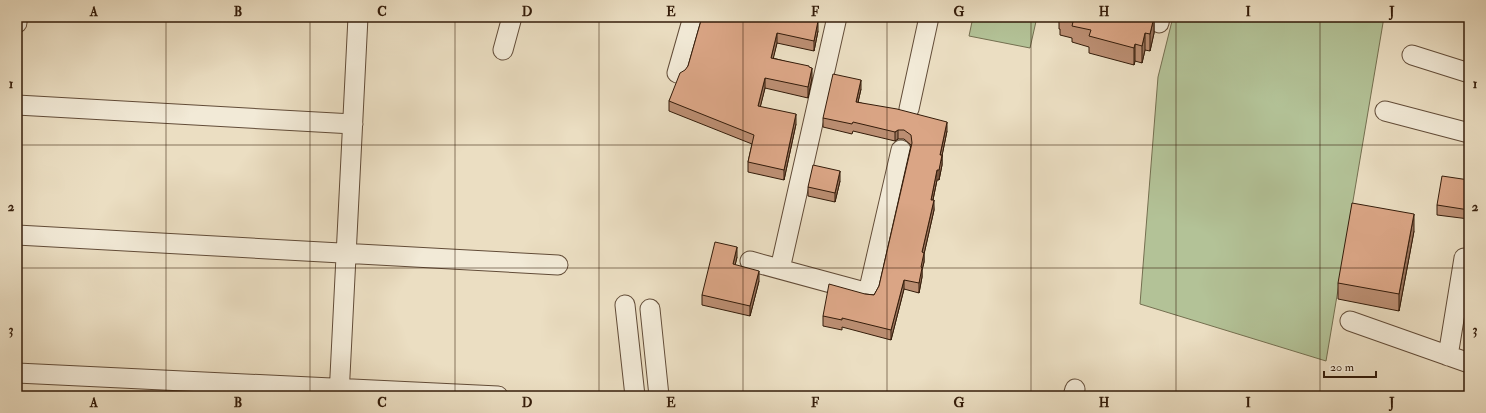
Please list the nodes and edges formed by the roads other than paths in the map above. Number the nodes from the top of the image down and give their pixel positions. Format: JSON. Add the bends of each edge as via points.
{"nodes":[{"id":1,"x":17,"y":17,"type":"edge"},
{"id":2,"x":358,"y":17,"type":"edge"},
{"id":3,"x":512,"y":17,"type":"edge"},
{"id":4,"x":693,"y":17,"type":"edge"},
{"id":5,"x":837,"y":17,"type":"edge"},
{"id":6,"x":929,"y":17,"type":"edge"},
{"id":7,"x":17,"y":23,"type":"edge"},
{"id":8,"x":503,"y":50,"type":"dead end"},
{"id":9,"x":1412,"y":55,"type":"dead end"},
{"id":10,"x":677,"y":73,"type":"dead end"},
{"id":11,"x":1469,"y":73,"type":"edge"},
{"id":12,"x":17,"y":105,"type":"edge"},
{"id":13,"x":908,"y":109,"type":"dead end"},
{"id":14,"x":1385,"y":111,"type":"dead end"},
{"id":15,"x":352,"y":124,"type":"junction"},
{"id":16,"x":1469,"y":133,"type":"edge"},
{"id":17,"x":901,"y":150,"type":"dead end"},
{"id":18,"x":17,"y":235,"type":"edge"},
{"id":19,"x":346,"y":253,"type":"junction"},
{"id":20,"x":1464,"y":258,"type":"dead end"},
{"id":21,"x":750,"y":261,"type":"dead end"},
{"id":22,"x":558,"y":264,"type":"dead end"},
{"id":23,"x":780,"y":269,"type":"junction"},
{"id":24,"x":625,"y":305,"type":"dead end"},
{"id":25,"x":650,"y":310,"type":"dead end"},
{"id":26,"x":1350,"y":322,"type":"dead end"},
{"id":27,"x":1448,"y":356,"type":"junction"},
{"id":28,"x":1469,"y":363,"type":"edge"},
{"id":29,"x":17,"y":373,"type":"edge"},
{"id":30,"x":339,"y":392,"type":"edge"},
{"id":31,"x":498,"y":396,"type":"edge"},
{"id":32,"x":635,"y":396,"type":"edge"},
{"id":33,"x":659,"y":396,"type":"edge"}],
"edges":[{"from":1,"to":7,"type":"street"},
{"from":2,"to":15,"type":"street"},
{"from":3,"to":8,"type":"street"},
{"from":4,"to":10,"type":"street"},
{"from":5,"to":23,"type":"street"},
{"from":6,"to":13,"type":"street"},
{"from":9,"to":11,"type":"street"},
{"from":12,"to":15,"type":"street"},
{"from":14,"to":16,"type":"street"},
{"from":15,"to":19,"type":"street"},
{"from":17,"to":23,"type":"street","via":[[868,293]]},
{"from":18,"to":19,"type":"street"},
{"from":19,"to":22,"type":"street"},
{"from":19,"to":30,"type":"street"},
{"from":20,"to":27,"type":"street"},
{"from":21,"to":23,"type":"street"},
{"from":24,"to":32,"type":"street"},
{"from":25,"to":33,"type":"street"},
{"from":26,"to":27,"type":"street"},
{"from":27,"to":28,"type":"street"},
{"from":29,"to":30,"type":"street"},
{"from":30,"to":31,"type":"street"}]}
